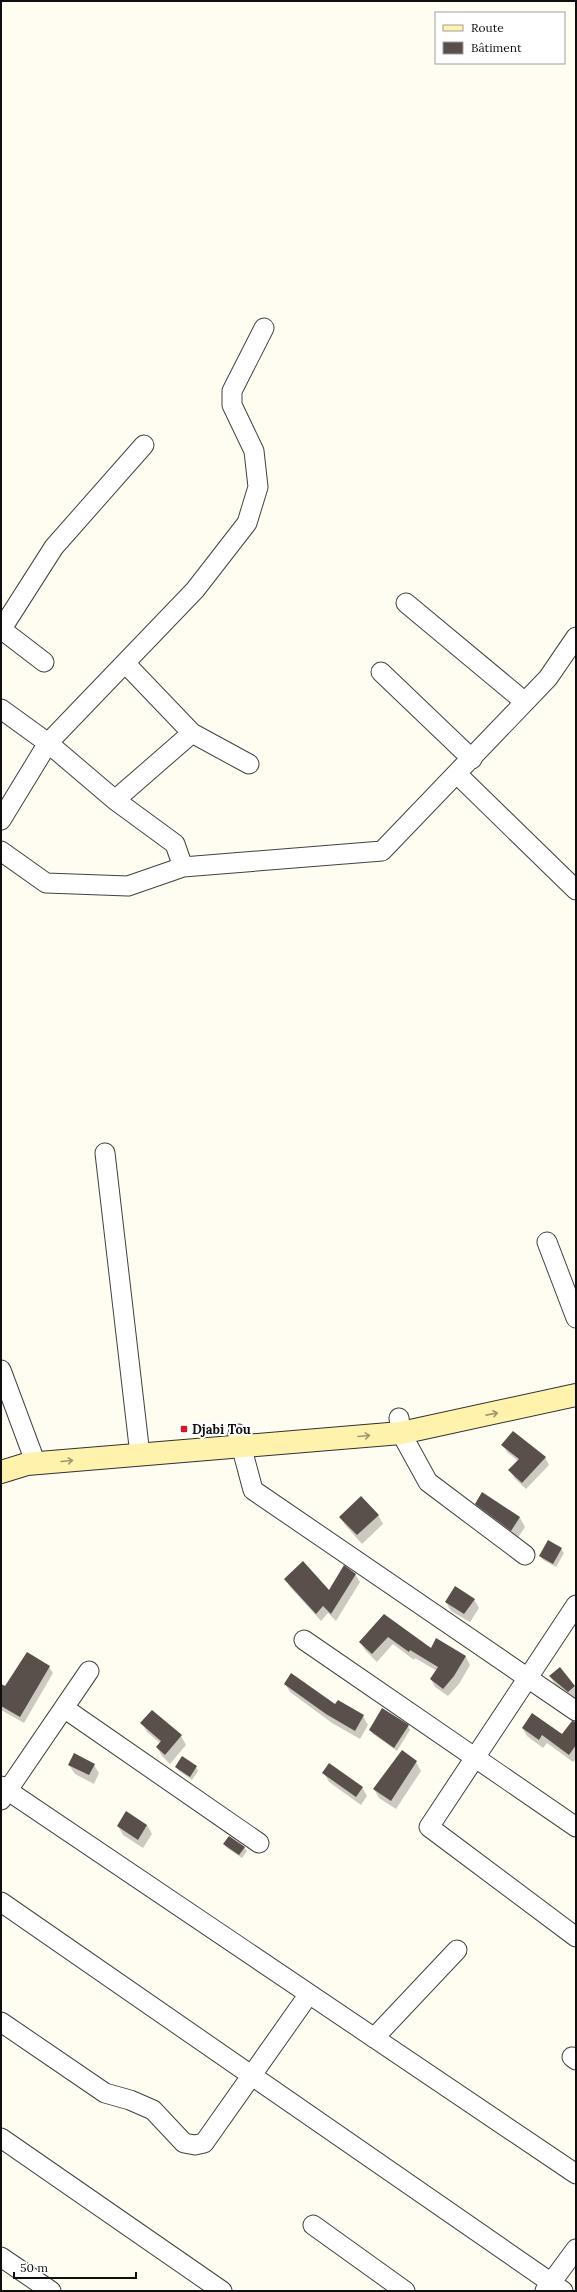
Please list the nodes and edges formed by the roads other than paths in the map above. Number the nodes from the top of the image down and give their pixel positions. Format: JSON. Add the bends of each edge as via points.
{"nodes":[{"id":1,"x":264,"y":328,"type":"dead end"},
{"id":2,"x":144,"y":445,"type":"dead end"},
{"id":3,"x":406,"y":603,"type":"dead end"},
{"id":4,"x":1,"y":629,"type":"edge"},
{"id":5,"x":576,"y":637,"type":"edge"},
{"id":6,"x":44,"y":662,"type":"dead end"},
{"id":7,"x":125,"y":663,"type":"junction"},
{"id":8,"x":381,"y":672,"type":"dead end"},
{"id":9,"x":525,"y":702,"type":"junction"},
{"id":10,"x":1,"y":709,"type":"edge"},
{"id":11,"x":192,"y":733,"type":"junction"},
{"id":12,"x":48,"y":743,"type":"junction"},
{"id":13,"x":472,"y":759,"type":"junction"},
{"id":14,"x":249,"y":764,"type":"dead end"},
{"id":15,"x":457,"y":774,"type":"junction"},
{"id":16,"x":115,"y":800,"type":"junction"},
{"id":17,"x":1,"y":820,"type":"edge"},
{"id":18,"x":1,"y":851,"type":"edge"},
{"id":19,"x":183,"y":867,"type":"junction"},
{"id":20,"x":576,"y":890,"type":"edge"},
{"id":21,"x":105,"y":1153,"type":"dead end"},
{"id":22,"x":547,"y":1242,"type":"dead end"},
{"id":23,"x":576,"y":1318,"type":"edge"},
{"id":24,"x":1,"y":1370,"type":"edge"},
{"id":25,"x":576,"y":1380,"type":"edge"},
{"id":26,"x":576,"y":1395,"type":"edge"},
{"id":27,"x":400,"y":1425,"type":"junction"},
{"id":28,"x":239,"y":1440,"type":"junction"},
{"id":29,"x":139,"y":1448,"type":"junction"},
{"id":30,"x":1,"y":1457,"type":"edge"},
{"id":31,"x":33,"y":1457,"type":"junction"},
{"id":32,"x":1,"y":1472,"type":"edge"},
{"id":33,"x":525,"y":1554,"type":"dead end"},
{"id":34,"x":576,"y":1605,"type":"edge"},
{"id":35,"x":304,"y":1640,"type":"dead end"},
{"id":36,"x":89,"y":1671,"type":"dead end"},
{"id":37,"x":528,"y":1678,"type":"junction"},
{"id":38,"x":64,"y":1708,"type":"junction"},
{"id":39,"x":576,"y":1711,"type":"edge"},
{"id":40,"x":475,"y":1758,"type":"junction"},
{"id":41,"x":3,"y":1792,"type":"edge"},
{"id":42,"x":576,"y":1827,"type":"edge"},
{"id":43,"x":259,"y":1843,"type":"dead end"},
{"id":44,"x":1,"y":1902,"type":"edge"},
{"id":45,"x":576,"y":1937,"type":"edge"},
{"id":46,"x":457,"y":1950,"type":"dead end"},
{"id":47,"x":309,"y":1994,"type":"junction"},
{"id":48,"x":1,"y":2022,"type":"edge"},
{"id":49,"x":374,"y":2038,"type":"junction"},
{"id":50,"x":252,"y":2076,"type":"junction"},
{"id":51,"x":1,"y":2138,"type":"edge"},
{"id":52,"x":576,"y":2174,"type":"edge"},
{"id":53,"x":312,"y":2225,"type":"dead end"},
{"id":54,"x":576,"y":2250,"type":"edge"},
{"id":55,"x":1,"y":2257,"type":"edge"},
{"id":56,"x":553,"y":2288,"type":"edge"},
{"id":57,"x":51,"y":2291,"type":"edge"},
{"id":58,"x":222,"y":2291,"type":"edge"},
{"id":59,"x":405,"y":2291,"type":"edge"}],
"edges":[{"from":1,"to":7,"type":"street","via":[[232,391],[232,405],[254,451],[258,487],[247,523],[195,590]]},
{"from":2,"to":4,"type":"street","via":[[54,547]]},
{"from":3,"to":9,"type":"street"},
{"from":4,"to":6,"type":"street"},
{"from":5,"to":9,"type":"street","via":[[548,678]]},
{"from":7,"to":11,"type":"street"},
{"from":7,"to":12,"type":"street"},
{"from":8,"to":13,"type":"street"},
{"from":9,"to":13,"type":"street"},
{"from":10,"to":12,"type":"street"},
{"from":11,"to":14,"type":"street"},
{"from":11,"to":16,"type":"street"},
{"from":12,"to":16,"type":"street"},
{"from":12,"to":17,"type":"street"},
{"from":13,"to":15,"type":"street"},
{"from":15,"to":19,"type":"street","via":[[382,851]]},
{"from":15,"to":20,"type":"street"},
{"from":16,"to":19,"type":"street","via":[[175,844]]},
{"from":18,"to":19,"type":"street","via":[[46,883],[128,886]]},
{"from":21,"to":29,"type":"street"},
{"from":22,"to":23,"type":"street"},
{"from":24,"to":31,"type":"street"},
{"from":25,"to":27,"type":"main road"},
{"from":27,"to":26,"type":"main road","one_way":true},
{"from":27,"to":28,"type":"main road"},
{"from":27,"to":33,"type":"street","via":[[428,1482]]},
{"from":28,"to":29,"type":"main road"},
{"from":28,"to":37,"type":"street","via":[[253,1490]]},
{"from":29,"to":31,"type":"main road"},
{"from":30,"to":31,"type":"main road"},
{"from":31,"to":32,"type":"main road"},
{"from":34,"to":37,"type":"street"},
{"from":35,"to":40,"type":"street"},
{"from":36,"to":38,"type":"street"},
{"from":37,"to":39,"type":"street"},
{"from":37,"to":40,"type":"street"},
{"from":38,"to":41,"type":"street"},
{"from":38,"to":43,"type":"street"},
{"from":40,"to":42,"type":"street"},
{"from":40,"to":45,"type":"street","via":[[430,1827]]},
{"from":41,"to":47,"type":"street"},
{"from":44,"to":50,"type":"street"},
{"from":46,"to":49,"type":"street"},
{"from":47,"to":49,"type":"street"},
{"from":47,"to":50,"type":"street"},
{"from":48,"to":50,"type":"street","via":[[105,2093],[153,2110],[184,2143],[204,2143]]},
{"from":49,"to":52,"type":"street"},
{"from":50,"to":56,"type":"street"},
{"from":51,"to":58,"type":"street"},
{"from":53,"to":59,"type":"street"},
{"from":54,"to":56,"type":"street"},
{"from":55,"to":57,"type":"street"}]}
